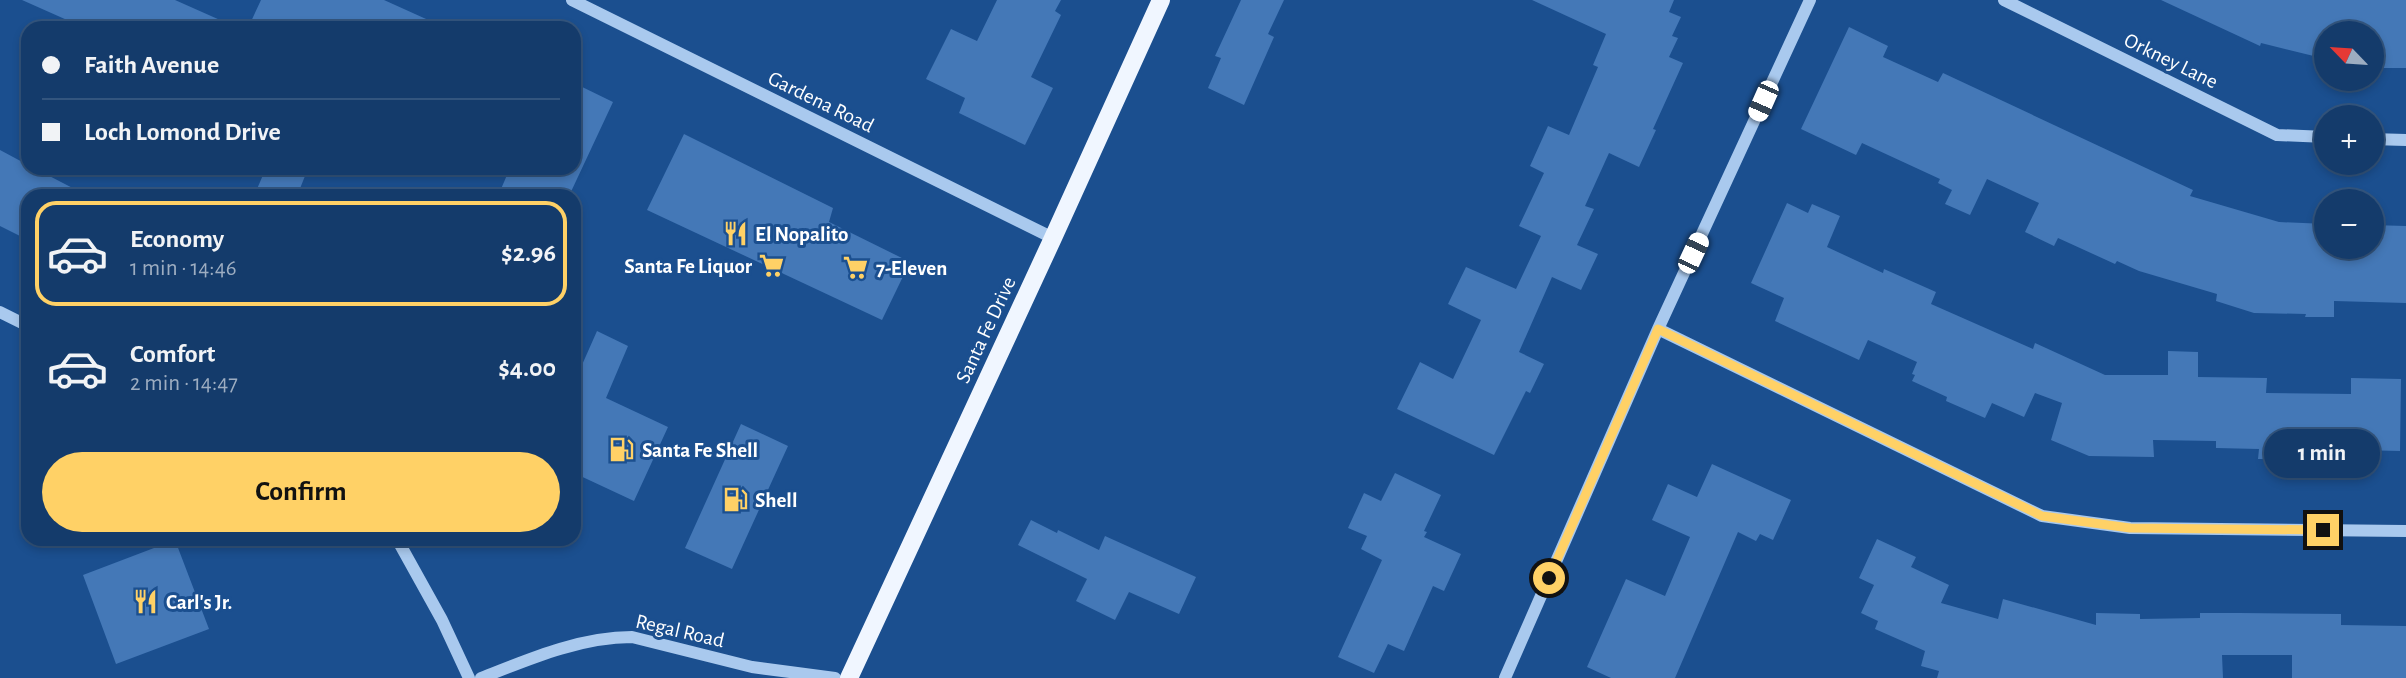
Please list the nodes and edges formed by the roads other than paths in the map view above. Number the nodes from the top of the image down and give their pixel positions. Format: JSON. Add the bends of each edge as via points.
{"nodes":[{"id":1,"x":572,"y":0,"type":"edge"},
{"id":2,"x":1161,"y":0,"type":"edge"},
{"id":3,"x":1810,"y":0,"type":"edge"},
{"id":4,"x":2004,"y":0,"type":"edge"},
{"id":5,"x":2314,"y":137,"type":"edge"},
{"id":6,"x":2384,"y":139,"type":"edge"},
{"id":7,"x":2406,"y":140,"type":"edge"},
{"id":8,"x":1053,"y":238,"type":"junction"},
{"id":9,"x":0,"y":312,"type":"edge"},
{"id":10,"x":21,"y":322,"type":"edge"},
{"id":11,"x":1658,"y":329,"type":"junction"},
{"id":12,"x":2406,"y":531,"type":"edge"},
{"id":13,"x":401,"y":546,"type":"edge"},
{"id":14,"x":469,"y":678,"type":"edge"},
{"id":15,"x":481,"y":678,"type":"edge"},
{"id":16,"x":835,"y":678,"type":"edge"},
{"id":17,"x":849,"y":678,"type":"edge"},
{"id":18,"x":1505,"y":678,"type":"edge"}],
"edges":[{"from":1,"to":8,"type":"street","name":"Gardena Road"},
{"from":2,"to":8,"type":"main road","name":"Santa Fe Drive"},
{"from":3,"to":11,"type":"street"},
{"from":4,"to":5,"type":"street","name":"Orkney Lane","via":[[2277,135]]},
{"from":6,"to":7,"type":"street"},
{"from":8,"to":17,"type":"main road","name":"Santa Fe Drive"},
{"from":9,"to":10,"type":"street"},
{"from":11,"to":12,"type":"street","via":[[2042,516],[2130,528]]},
{"from":11,"to":18,"type":"street"},
{"from":13,"to":14,"type":"street"},
{"from":15,"to":16,"type":"street","name":"Regal Road","via":[[539,655],[612,637],[632,637],[752,667]]}]}
